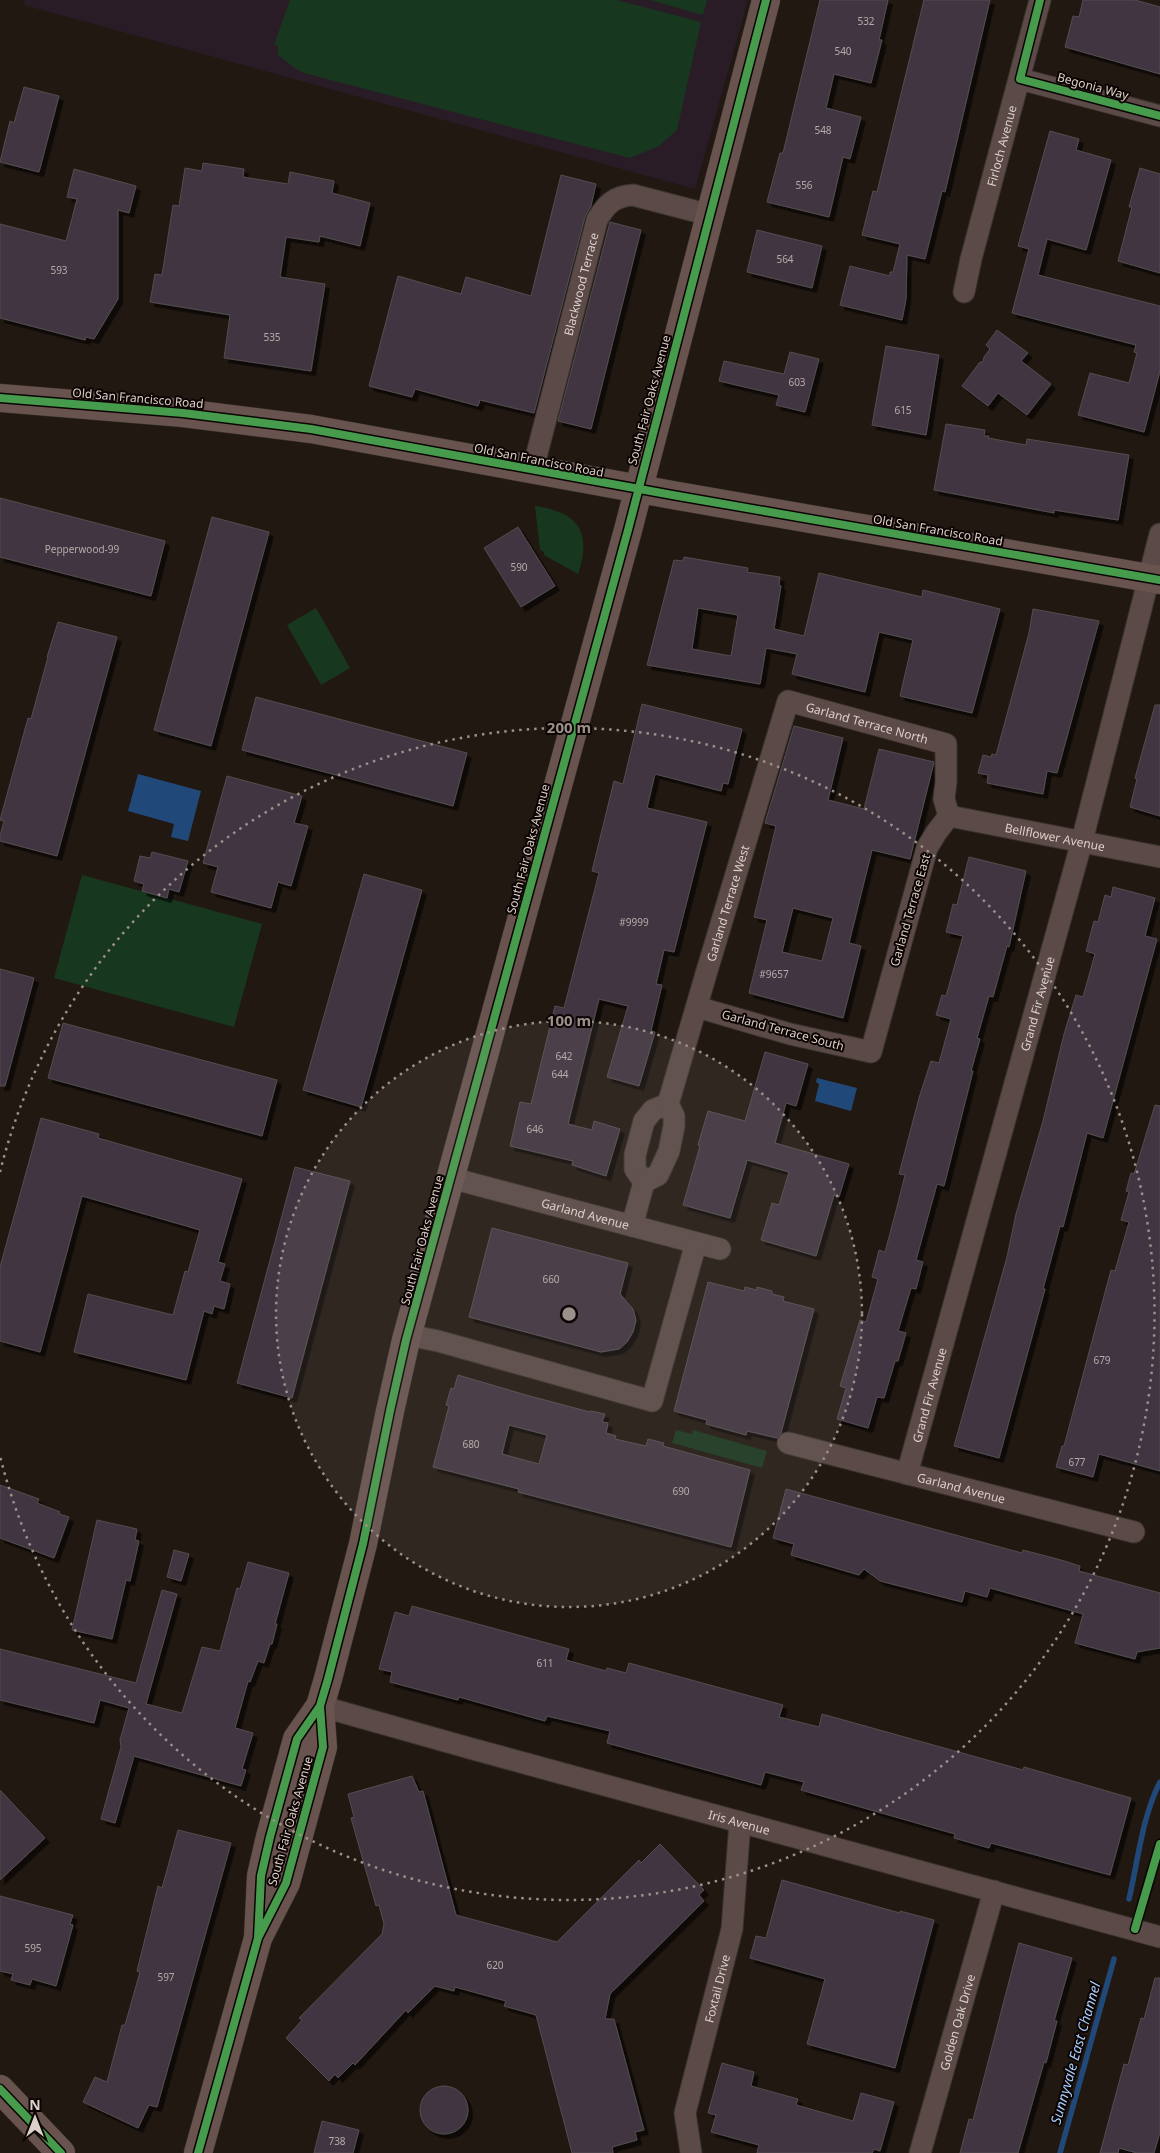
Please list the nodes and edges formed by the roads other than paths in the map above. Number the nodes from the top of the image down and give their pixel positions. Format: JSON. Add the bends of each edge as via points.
{"nodes":[{"id":1,"x":766,"y":0,"type":"edge"},
{"id":2,"x":1040,"y":0,"type":"edge"},
{"id":3,"x":1020,"y":78,"type":"junction"},
{"id":4,"x":1160,"y":116,"type":"edge"},
{"id":5,"x":710,"y":215,"type":"junction"},
{"id":6,"x":964,"y":292,"type":"dead end"},
{"id":7,"x":0,"y":398,"type":"edge"},
{"id":8,"x":534,"y":469,"type":"junction"},
{"id":9,"x":638,"y":489,"type":"junction"},
{"id":10,"x":1160,"y":534,"type":"edge"},
{"id":11,"x":1155,"y":579,"type":"edge"},
{"id":12,"x":788,"y":702,"type":"joint"},
{"id":13,"x":950,"y":816,"type":"junction"},
{"id":14,"x":1082,"y":841,"type":"junction"},
{"id":15,"x":1160,"y":857,"type":"edge"},
{"id":16,"x":697,"y":1007,"type":"junction"},
{"id":17,"x":871,"y":1052,"type":"joint"},
{"id":18,"x":668,"y":1104,"type":"junction"},
{"id":19,"x":451,"y":1178,"type":"junction"},
{"id":20,"x":644,"y":1182,"type":"junction"},
{"id":21,"x":632,"y":1226,"type":"junction"},
{"id":22,"x":696,"y":1242,"type":"junction"},
{"id":23,"x":720,"y":1249,"type":"dead end"},
{"id":24,"x":408,"y":1336,"type":"junction"},
{"id":25,"x":788,"y":1443,"type":"dead end"},
{"id":26,"x":907,"y":1474,"type":"junction"},
{"id":27,"x":1134,"y":1532,"type":"dead end"},
{"id":28,"x":320,"y":1706,"type":"junction"},
{"id":29,"x":740,"y":1822,"type":"junction"},
{"id":30,"x":994,"y":1891,"type":"junction"},
{"id":31,"x":1160,"y":1937,"type":"edge"},
{"id":32,"x":0,"y":2089,"type":"edge"},
{"id":33,"x":61,"y":2153,"type":"edge"},
{"id":34,"x":198,"y":2153,"type":"edge"},
{"id":35,"x":691,"y":2153,"type":"edge"},
{"id":36,"x":920,"y":2153,"type":"edge"}],
"edges":[{"from":1,"to":5,"type":"main road","name":"South Fair Oaks Avenue"},
{"from":2,"to":3,"type":"street","name":"Firloch Avenue"},
{"from":3,"to":4,"type":"street","name":"Begonia Way"},
{"from":3,"to":6,"type":"street","name":"Firloch Avenue","via":[[970,259]]},
{"from":5,"to":8,"type":"street","name":"Blackwood Terrace","via":[[633,195],[612,201],[604,209],[597,220]]},
{"from":5,"to":9,"type":"main road","name":"South Fair Oaks Avenue"},
{"from":7,"to":8,"type":"main road","name":"Old San Francisco Road","via":[[283,425]]},
{"from":8,"to":9,"type":"main road","name":"Old San Francisco Road"},
{"from":9,"to":11,"type":"main road","name":"Old San Francisco Road"},
{"from":9,"to":19,"type":"main road","name":"South Fair Oaks Avenue"},
{"from":10,"to":11,"type":"street","name":"Grand Fir Avenue"},
{"from":11,"to":14,"type":"street","name":"Grand Fir Avenue"},
{"from":12,"to":13,"type":"street","name":"Garland Terrace North","via":[[946,744],[944,799]]},
{"from":12,"to":16,"type":"street","name":"Garland Terrace West"},
{"from":13,"to":14,"type":"street","name":"Bellflower Avenue"},
{"from":13,"to":17,"type":"street","name":"Garland Terrace East","via":[[928,848]]},
{"from":14,"to":15,"type":"street","name":"Bellflower Avenue"},
{"from":14,"to":26,"type":"street","name":"Grand Fir Avenue"},
{"from":16,"to":17,"type":"street","name":"Garland Terrace South","via":[[790,1034]]},
{"from":16,"to":18,"type":"street","name":"Garland Terrace West"},
{"from":18,"to":20,"type":"street","via":[[674,1116],[669,1150],[658,1175]]},
{"from":18,"to":20,"type":"street","via":[[653,1110],[644,1121],[635,1155],[635,1169]]},
{"from":19,"to":21,"type":"street","name":"Garland Avenue"},
{"from":19,"to":24,"type":"main road","name":"South Fair Oaks Avenue"},
{"from":20,"to":21,"type":"street"},
{"from":21,"to":22,"type":"street","name":"Garland Avenue"},
{"from":22,"to":23,"type":"street","name":"Garland Avenue"},
{"from":22,"to":24,"type":"street","via":[[652,1401],[438,1341]]},
{"from":24,"to":28,"type":"main road","name":"South Fair Oaks Avenue","via":[[363,1544]]},
{"from":25,"to":26,"type":"street","name":"Garland Avenue"},
{"from":26,"to":27,"type":"street","name":"Garland Avenue"},
{"from":28,"to":29,"type":"street","name":"Iris Avenue"},
{"from":28,"to":34,"type":"main road","name":"South Fair Oaks Avenue","via":[[323,1747],[286,1883],[258,1938]]},
{"from":29,"to":30,"type":"street","name":"Iris Avenue"},
{"from":29,"to":35,"type":"street","name":"Foxtail Drive","via":[[732,1929],[685,2113]]},
{"from":30,"to":31,"type":"street","name":"Iris Avenue"},
{"from":30,"to":36,"type":"street","name":"Golden Oak Drive"},
{"from":32,"to":33,"type":"main road"}]}
